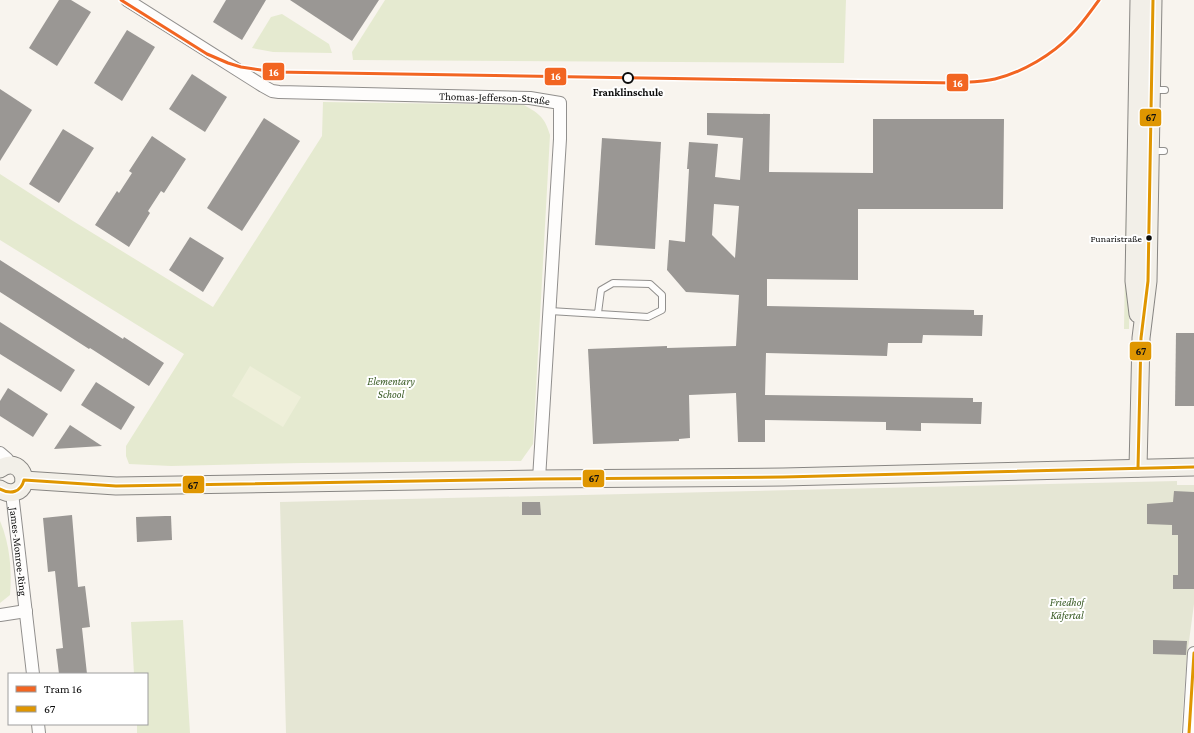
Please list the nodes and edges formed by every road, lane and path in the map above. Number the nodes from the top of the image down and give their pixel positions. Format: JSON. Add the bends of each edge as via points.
{"nodes":[{"id":1,"x":127,"y":0,"type":"edge"},
{"id":2,"x":1139,"y":0,"type":"edge"},
{"id":3,"x":1153,"y":0,"type":"edge"},
{"id":4,"x":1149,"y":87,"type":"junction"},
{"id":5,"x":550,"y":311,"type":"junction"},
{"id":6,"x":598,"y":313,"type":"junction"},
{"id":7,"x":3,"y":462,"type":"edge"},
{"id":8,"x":1194,"y":467,"type":"edge"},
{"id":9,"x":1138,"y":468,"type":"junction"},
{"id":10,"x":539,"y":479,"type":"junction"},
{"id":11,"x":24,"y":480,"type":"junction"},
{"id":12,"x":6,"y":491,"type":"edge"},
{"id":13,"x":26,"y":611,"type":"junction"},
{"id":14,"x":0,"y":615,"type":"edge"},
{"id":15,"x":1194,"y":653,"type":"edge"},
{"id":16,"x":33,"y":673,"type":"edge"},
{"id":17,"x":1189,"y":733,"type":"edge"}],
"edges":[{"from":1,"to":5,"type":"street","name":"Thomas-Jefferson-Straße","via":[[272,91],[530,98],[560,103]]},
{"from":2,"to":4,"type":"street"},
{"from":3,"to":4,"type":"street"},
{"from":4,"to":9,"type":"street","via":[[1141,281]]},
{"from":5,"to":6,"type":"lane"},
{"from":5,"to":10,"type":"street","name":"Thomas-Jefferson-Straße"},
{"from":6,"to":6,"type":"lane","via":[[648,317],[662,310],[662,295],[650,284],[613,283],[601,290]]},
{"from":7,"to":11,"type":"street","via":[[18,467],[24,475]]},
{"from":8,"to":9,"type":"street"},
{"from":9,"to":10,"type":"street","via":[[782,477]]},
{"from":10,"to":11,"type":"street","via":[[116,486]]},
{"from":11,"to":12,"type":"street","via":[[21,488]]},
{"from":12,"to":13,"type":"street","name":"James-Monroe-Ring"},
{"from":13,"to":14,"type":"street","name":"James-Monroe-Ring"},
{"from":13,"to":16,"type":"street","name":"James-Monroe-Ring"},
{"from":15,"to":17,"type":"street"}]}
